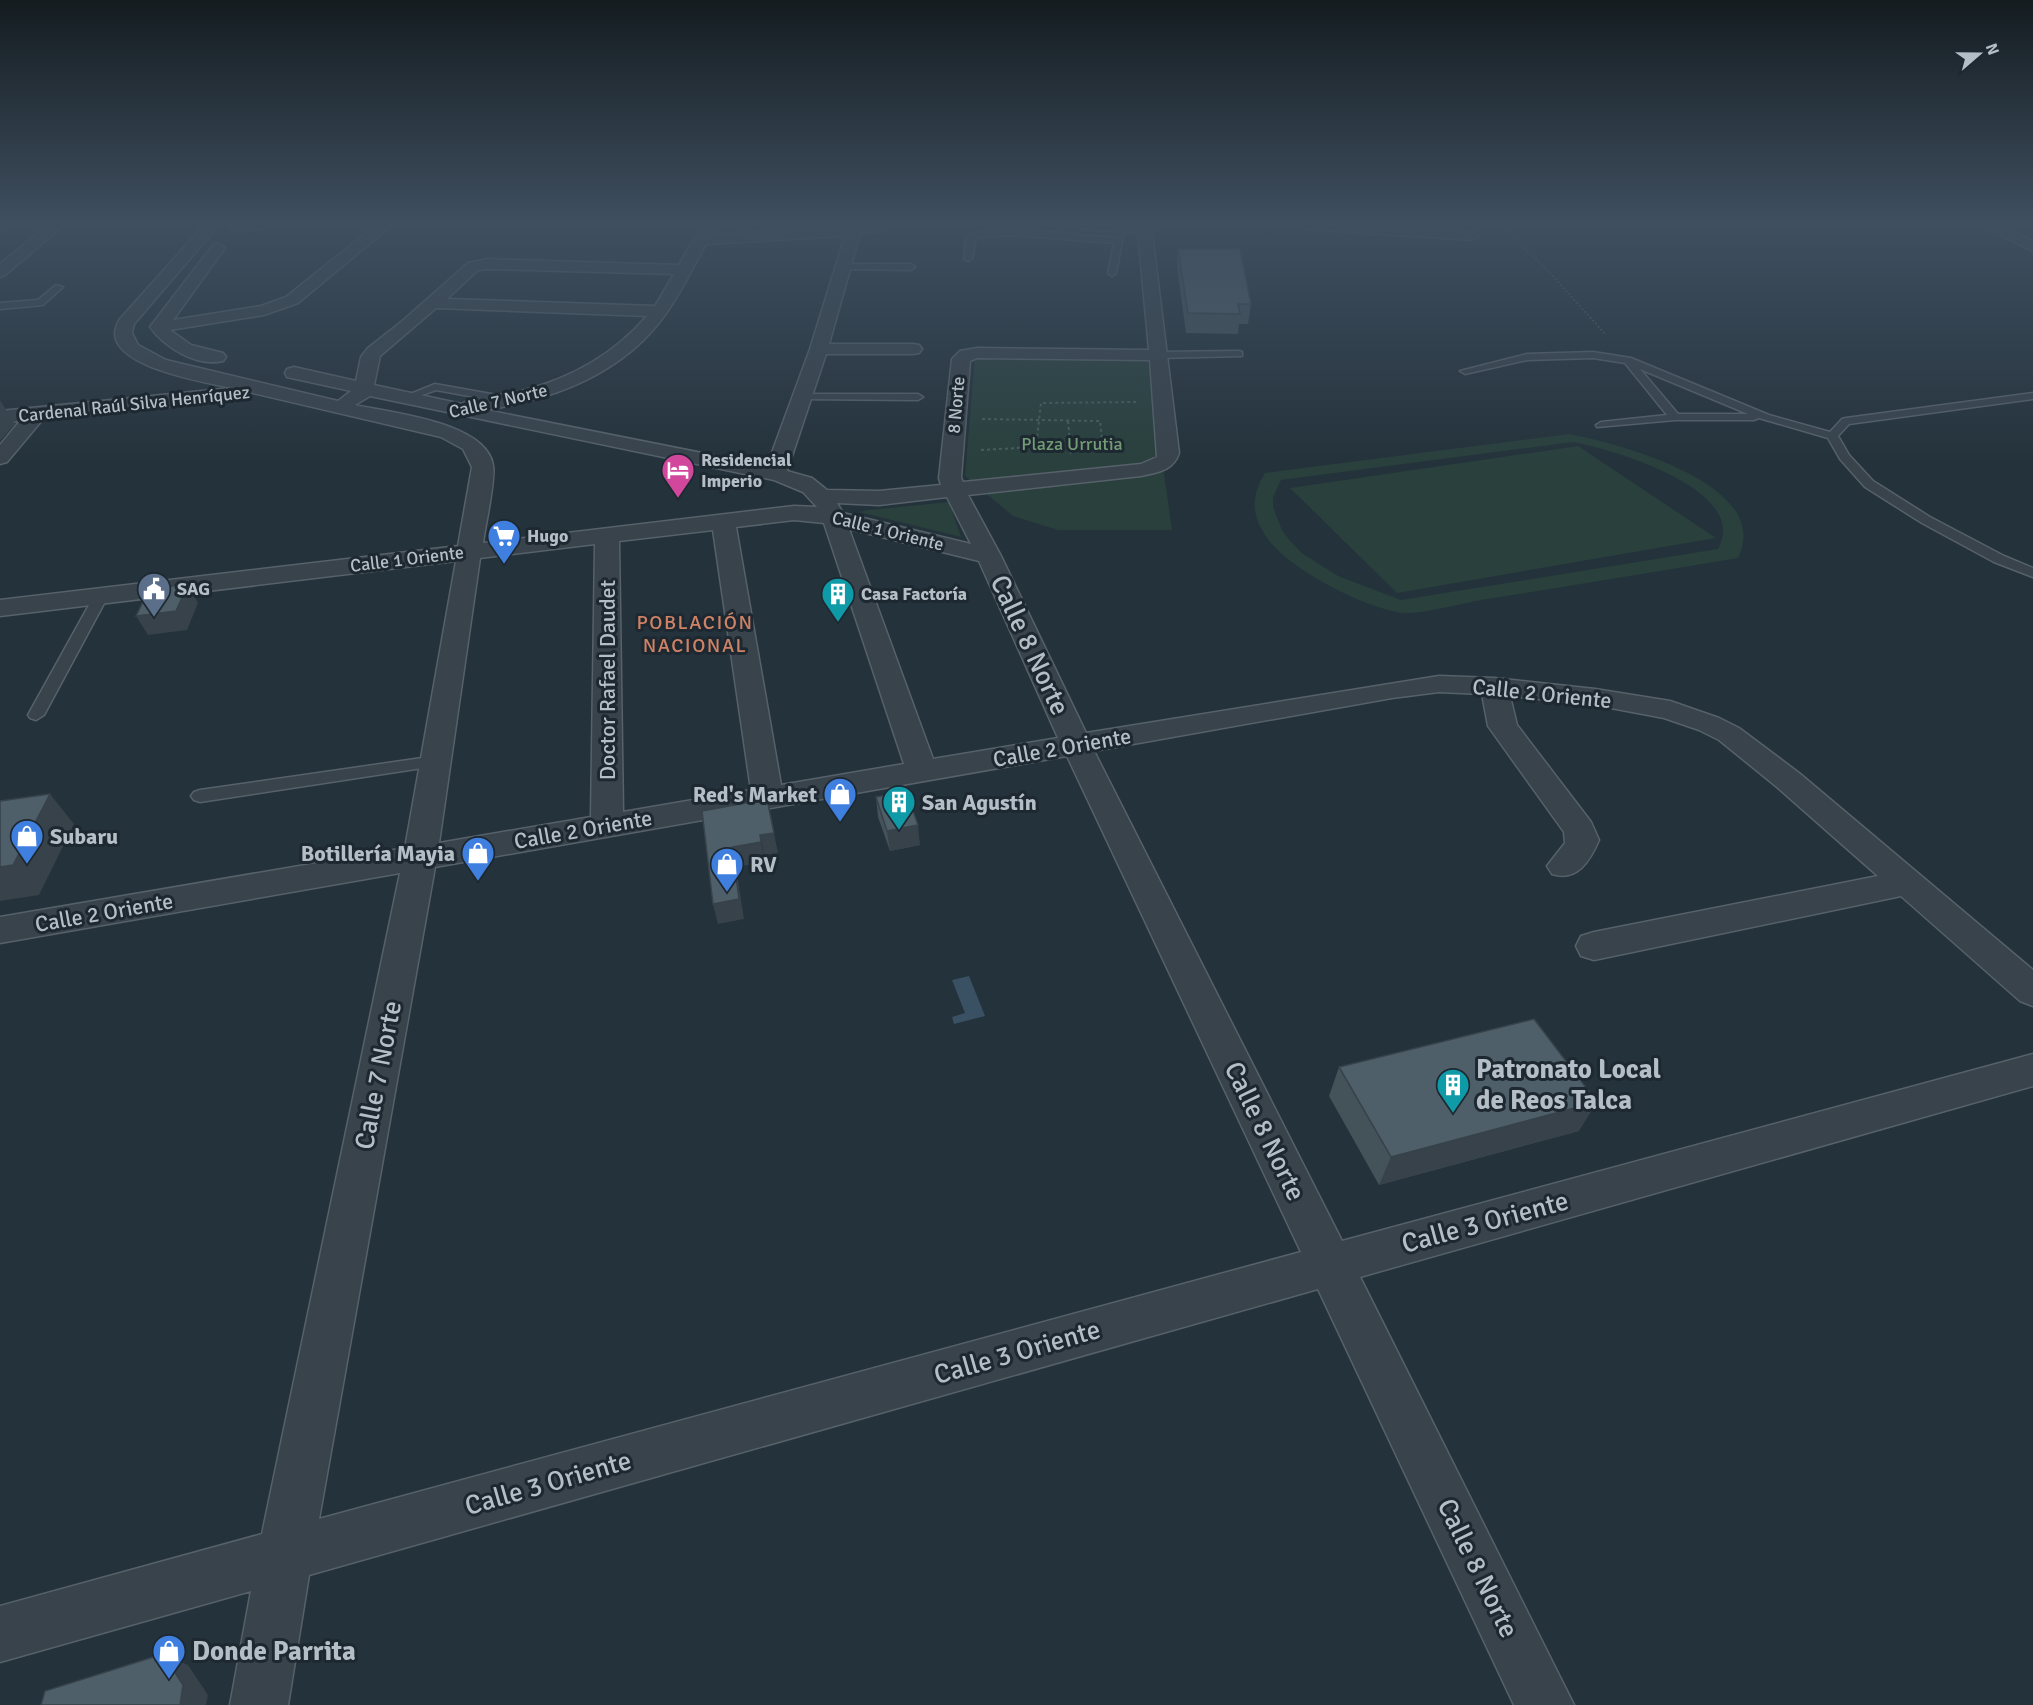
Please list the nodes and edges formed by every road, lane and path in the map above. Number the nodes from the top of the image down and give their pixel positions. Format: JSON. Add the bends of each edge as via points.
{"nodes":[{"id":1,"x":25,"y":305,"type":"edge"},
{"id":2,"x":38,"y":305,"type":"edge"},
{"id":3,"x":141,"y":305,"type":"edge"},
{"id":4,"x":176,"y":305,"type":"edge"},
{"id":5,"x":282,"y":305,"type":"edge"},
{"id":6,"x":429,"y":305,"type":"edge"},
{"id":7,"x":476,"y":305,"type":"edge"},
{"id":8,"x":664,"y":305,"type":"edge"},
{"id":9,"x":832,"y":305,"type":"edge"},
{"id":10,"x":1152,"y":305,"type":"edge"},
{"id":11,"x":1578,"y":305,"type":"edge"},
{"id":12,"x":1,"y":307,"type":"edge"},
{"id":13,"x":32,"y":311,"type":"dead end"},
{"id":14,"x":660,"y":311,"type":"junction"},
{"id":15,"x":159,"y":327,"type":"junction"},
{"id":16,"x":819,"y":349,"type":"junction"},
{"id":17,"x":914,"y":349,"type":"dead end"},
{"id":18,"x":1239,"y":354,"type":"dead end"},
{"id":19,"x":1158,"y":355,"type":"junction"},
{"id":20,"x":230,"y":360,"type":"dead end"},
{"id":21,"x":1628,"y":360,"type":"junction"},
{"id":22,"x":275,"y":369,"type":"dead end"},
{"id":23,"x":1465,"y":371,"type":"dead end"},
{"id":24,"x":204,"y":376,"type":"junction"},
{"id":25,"x":365,"y":388,"type":"junction"},
{"id":26,"x":267,"y":391,"type":"junction"},
{"id":27,"x":2033,"y":396,"type":"edge"},
{"id":28,"x":802,"y":397,"type":"junction"},
{"id":29,"x":918,"y":397,"type":"dead end"},
{"id":30,"x":408,"y":398,"type":"junction"},
{"id":31,"x":172,"y":400,"type":"junction"},
{"id":32,"x":508,"y":400,"type":"junction"},
{"id":33,"x":1164,"y":402,"type":"junction"},
{"id":34,"x":326,"y":404,"type":"junction"},
{"id":35,"x":452,"y":408,"type":"junction"},
{"id":36,"x":353,"y":409,"type":"junction"},
{"id":37,"x":37,"y":413,"type":"junction"},
{"id":38,"x":0,"y":417,"type":"edge"},
{"id":39,"x":1675,"y":417,"type":"junction"},
{"id":40,"x":1765,"y":417,"type":"junction"},
{"id":41,"x":954,"y":419,"type":"junction"},
{"id":42,"x":1039,"y":420,"type":"junction"},
{"id":43,"x":1068,"y":421,"type":"junction"},
{"id":44,"x":1601,"y":425,"type":"dead end"},
{"id":45,"x":428,"y":426,"type":"junction"},
{"id":46,"x":1832,"y":436,"type":"junction"},
{"id":47,"x":1169,"y":447,"type":"junction"},
{"id":48,"x":952,"y":450,"type":"junction"},
{"id":49,"x":0,"y":458,"type":"edge"},
{"id":50,"x":775,"y":474,"type":"junction"},
{"id":51,"x":1072,"y":477,"type":"junction"},
{"id":52,"x":954,"y":489,"type":"junction"},
{"id":53,"x":828,"y":507,"type":"junction"},
{"id":54,"x":723,"y":521,"type":"junction"},
{"id":55,"x":607,"y":535,"type":"junction"},
{"id":56,"x":470,"y":552,"type":"junction"},
{"id":57,"x":989,"y":556,"type":"junction"},
{"id":58,"x":2033,"y":573,"type":"edge"},
{"id":59,"x":101,"y":596,"type":"junction"},
{"id":60,"x":0,"y":608,"type":"edge"},
{"id":61,"x":1494,"y":686,"type":"junction"},
{"id":62,"x":36,"y":715,"type":"dead end"},
{"id":63,"x":1076,"y":744,"type":"junction"},
{"id":64,"x":436,"y":761,"type":"junction"},
{"id":65,"x":922,"y":771,"type":"junction"},
{"id":66,"x":200,"y":796,"type":"dead end"},
{"id":67,"x":768,"y":797,"type":"junction"},
{"id":68,"x":607,"y":825,"type":"junction"},
{"id":69,"x":420,"y":858,"type":"junction"},
{"id":70,"x":1564,"y":866,"type":"dead end"},
{"id":71,"x":1906,"y":883,"type":"junction"},
{"id":72,"x":0,"y":930,"type":"edge"},
{"id":73,"x":1594,"y":946,"type":"dead end"},
{"id":74,"x":2033,"y":991,"type":"edge"},
{"id":75,"x":2033,"y":1070,"type":"edge"},
{"id":76,"x":1330,"y":1265,"type":"junction"},
{"id":77,"x":285,"y":1556,"type":"junction"},
{"id":78,"x":0,"y":1634,"type":"edge"},
{"id":79,"x":260,"y":1705,"type":"edge"},
{"id":80,"x":1545,"y":1705,"type":"edge"}],
"edges":[{"from":1,"to":12,"type":"lane"},
{"from":2,"to":13,"type":"lane"},
{"from":3,"to":24,"type":"street","via":[[123,334],[128,346],[145,358]]},
{"from":4,"to":15,"type":"street"},
{"from":5,"to":15,"type":"street"},
{"from":6,"to":25,"type":"street","via":[[370,357]]},
{"from":7,"to":14,"type":"street"},
{"from":8,"to":14,"type":"street","name":"Calle 7 Norte"},
{"from":9,"to":16,"type":"street"},
{"from":10,"to":19,"type":"street"},
{"from":11,"to":21,"type":"path"},
{"from":14,"to":32,"type":"street","name":"Calle 7 Norte","via":[[616,357],[551,389]]},
{"from":15,"to":20,"type":"street","via":[[165,338],[176,345]]},
{"from":16,"to":17,"type":"street"},
{"from":16,"to":28,"type":"street"},
{"from":18,"to":19,"type":"lane"},
{"from":19,"to":33,"type":"street"},
{"from":19,"to":41,"type":"street","name":"8 Norte","via":[[966,354],[961,359]]},
{"from":21,"to":23,"type":"lane","via":[[1593,355],[1527,357]]},
{"from":21,"to":39,"type":"lane"},
{"from":21,"to":40,"type":"lane"},
{"from":22,"to":25,"type":"street"},
{"from":24,"to":26,"type":"street"},
{"from":24,"to":31,"type":"street","via":[[198,390]]},
{"from":25,"to":30,"type":"street"},
{"from":25,"to":34,"type":"street","via":[[351,400]]},
{"from":26,"to":31,"type":"street","name":"Cardenal Raúl Silva Henríquez"},
{"from":26,"to":34,"type":"street"},
{"from":27,"to":46,"type":"lane","via":[[1846,421]]},
{"from":28,"to":29,"type":"lane"},
{"from":28,"to":50,"type":"street"},
{"from":30,"to":32,"type":"lane","via":[[435,387]]},
{"from":30,"to":35,"type":"street"},
{"from":31,"to":37,"type":"street","name":"Cardenal Raúl Silva Henríquez"},
{"from":32,"to":35,"type":"street","name":"Calle 7 Norte"},
{"from":33,"to":42,"type":"path","via":[[1041,403]]},
{"from":33,"to":47,"type":"street"},
{"from":34,"to":36,"type":"street"},
{"from":35,"to":36,"type":"street"},
{"from":35,"to":45,"type":"street","name":"Calle 7 Norte"},
{"from":35,"to":50,"type":"street"},
{"from":36,"to":45,"type":"street"},
{"from":37,"to":38,"type":"street","name":"Cardenal Raúl Silva Henríquez"},
{"from":37,"to":49,"type":"street"},
{"from":39,"to":40,"type":"lane"},
{"from":39,"to":44,"type":"lane"},
{"from":40,"to":46,"type":"lane"},
{"from":41,"to":42,"type":"path"},
{"from":41,"to":48,"type":"street","name":"8 Norte"},
{"from":42,"to":43,"type":"path"},
{"from":42,"to":48,"type":"path","via":[[1037,438],[1028,447]]},
{"from":43,"to":47,"type":"path","via":[[1100,421],[1103,447]]},
{"from":43,"to":51,"type":"path"},
{"from":45,"to":56,"type":"street","name":"Calle 7 Norte","via":[[456,435],[481,455],[483,467]]},
{"from":46,"to":58,"type":"lane","via":[[1844,457],[1869,484],[1936,525]]},
{"from":47,"to":51,"type":"street","via":[[1168,459],[1153,467]]},
{"from":48,"to":52,"type":"street","name":"8 Norte","via":[[950,478]]},
{"from":50,"to":53,"type":"street","via":[[810,484]]},
{"from":51,"to":52,"type":"street"},
{"from":52,"to":53,"type":"street"},
{"from":52,"to":57,"type":"street","name":"8 Norte"},
{"from":53,"to":54,"type":"street","name":"Calle 1 Oriente"},
{"from":53,"to":57,"type":"street","name":"Calle 1 Oriente"},
{"from":53,"to":65,"type":"street"},
{"from":54,"to":55,"type":"street","name":"Calle 1 Oriente"},
{"from":54,"to":67,"type":"street"},
{"from":55,"to":56,"type":"street","name":"Calle 1 Oriente"},
{"from":55,"to":68,"type":"street","name":"Doctor Rafael Daudet"},
{"from":56,"to":59,"type":"street","name":"Calle 1 Oriente"},
{"from":56,"to":64,"type":"street","name":"Calle 7 Norte"},
{"from":57,"to":63,"type":"street","name":"Calle 8 Norte"},
{"from":59,"to":60,"type":"street","name":"Calle 1 Oriente"},
{"from":59,"to":62,"type":"lane"},
{"from":61,"to":63,"type":"street","name":"Calle 2 Oriente","via":[[1439,684],[1392,690]]},
{"from":61,"to":70,"type":"street","via":[[1503,726],[1580,830],[1583,840]]},
{"from":61,"to":71,"type":"street","name":"Calle 2 Oriente","via":[[1670,710],[1710,724],[1781,774]]},
{"from":63,"to":65,"type":"street","name":"Calle 2 Oriente"},
{"from":63,"to":76,"type":"street","name":"Calle 8 Norte"},
{"from":64,"to":66,"type":"lane"},
{"from":64,"to":69,"type":"street","name":"Calle 7 Norte"},
{"from":65,"to":67,"type":"street","name":"Calle 2 Oriente"},
{"from":67,"to":68,"type":"street","name":"Calle 2 Oriente"},
{"from":68,"to":69,"type":"street","name":"Calle 2 Oriente"},
{"from":69,"to":72,"type":"street","name":"Calle 2 Oriente"},
{"from":69,"to":77,"type":"street","name":"Calle 7 Norte"},
{"from":71,"to":73,"type":"street"},
{"from":71,"to":74,"type":"street","name":"Calle 2 Oriente"},
{"from":75,"to":76,"type":"street","name":"Calle 3 Oriente"},
{"from":76,"to":77,"type":"street","name":"Calle 3 Oriente"},
{"from":76,"to":80,"type":"street","name":"Calle 8 Norte"},
{"from":77,"to":78,"type":"street","name":"Calle 3 Oriente"},
{"from":77,"to":79,"type":"street","name":"Calle 7 Norte"}]}
